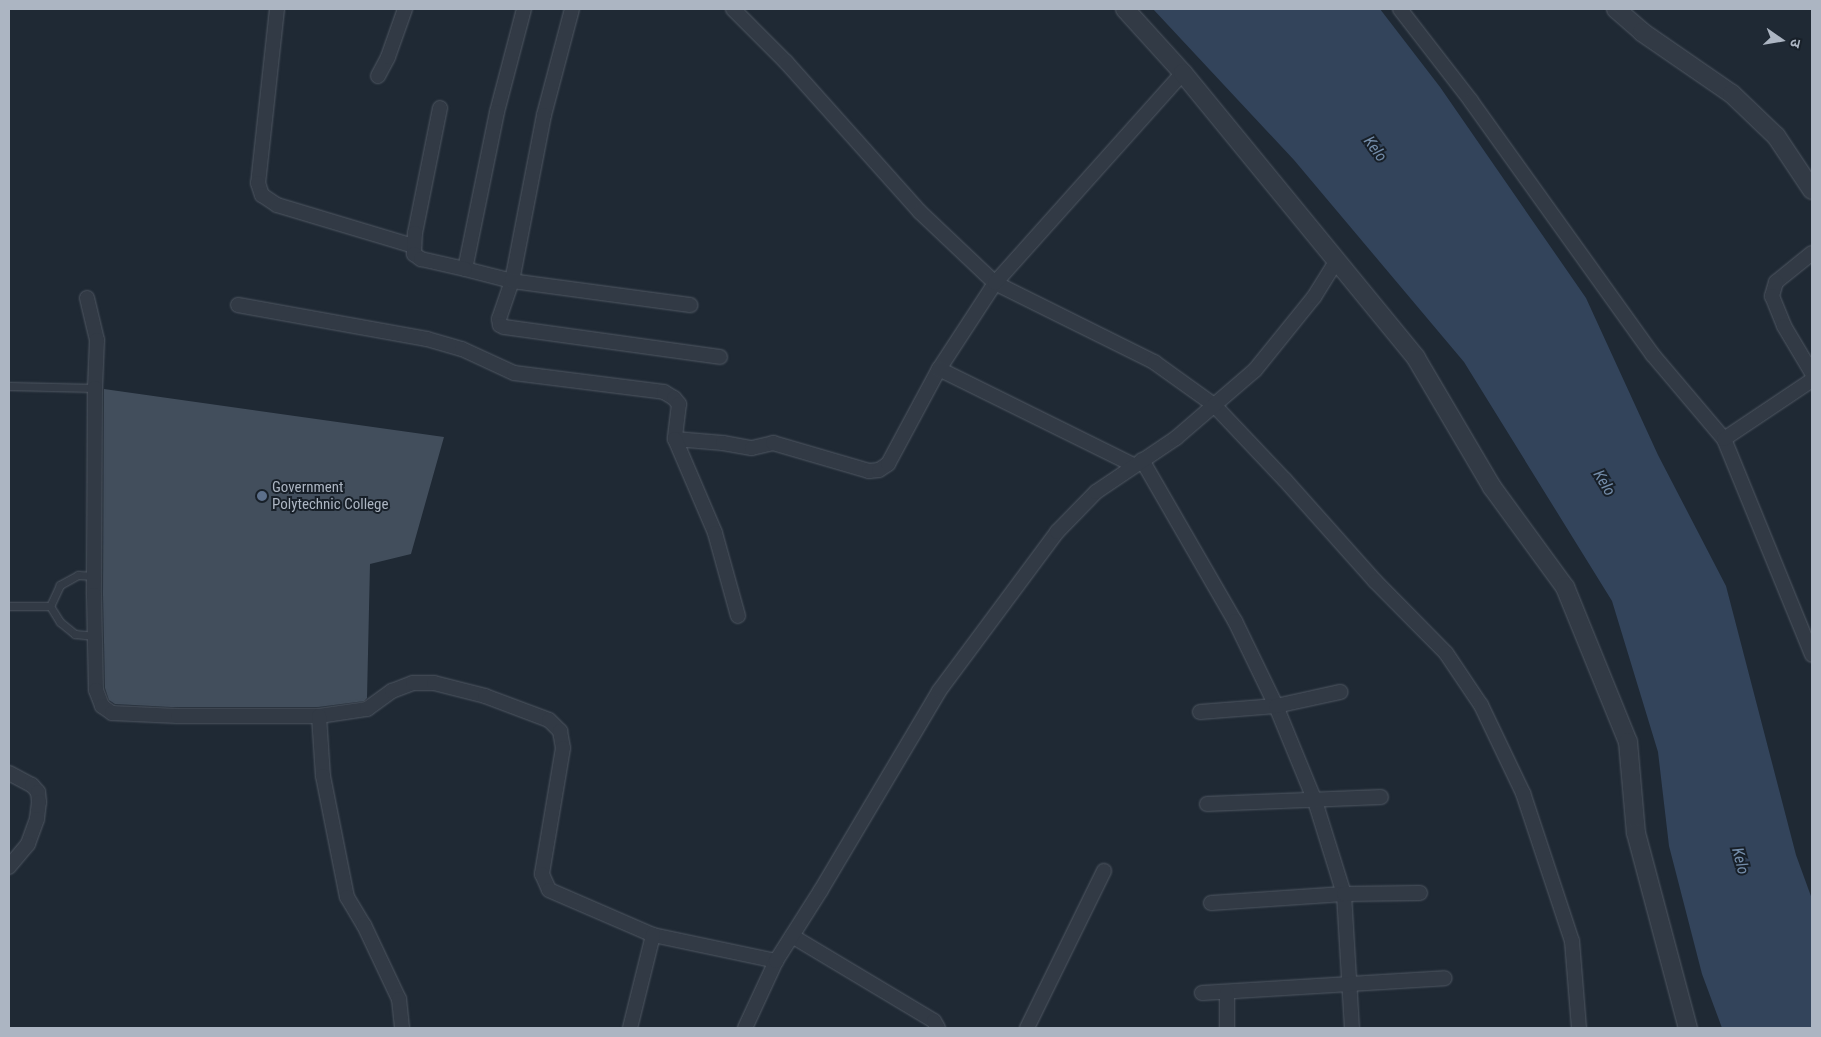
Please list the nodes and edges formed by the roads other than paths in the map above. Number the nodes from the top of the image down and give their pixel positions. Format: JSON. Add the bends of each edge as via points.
{"nodes":[{"id":1,"x":277,"y":9,"type":"edge"},
{"id":2,"x":405,"y":9,"type":"edge"},
{"id":3,"x":524,"y":9,"type":"edge"},
{"id":4,"x":572,"y":9,"type":"edge"},
{"id":5,"x":734,"y":9,"type":"edge"},
{"id":6,"x":1125,"y":9,"type":"edge"},
{"id":7,"x":1400,"y":9,"type":"edge"},
{"id":8,"x":1616,"y":9,"type":"edge"},
{"id":9,"x":1182,"y":73,"type":"junction"},
{"id":10,"x":378,"y":76,"type":"dead end"},
{"id":11,"x":440,"y":108,"type":"dead end"},
{"id":12,"x":1812,"y":190,"type":"edge"},
{"id":13,"x":414,"y":246,"type":"junction"},
{"id":14,"x":1812,"y":253,"type":"edge"},
{"id":15,"x":1337,"y":260,"type":"junction"},
{"id":16,"x":465,"y":269,"type":"junction"},
{"id":17,"x":512,"y":281,"type":"junction"},
{"id":18,"x":995,"y":283,"type":"junction"},
{"id":19,"x":87,"y":298,"type":"dead end"},
{"id":20,"x":238,"y":305,"type":"dead end"},
{"id":21,"x":690,"y":305,"type":"dead end"},
{"id":22,"x":720,"y":357,"type":"dead end"},
{"id":23,"x":939,"y":369,"type":"junction"},
{"id":24,"x":1812,"y":372,"type":"edge"},
{"id":25,"x":1812,"y":380,"type":"edge"},
{"id":26,"x":9,"y":386,"type":"edge"},
{"id":27,"x":95,"y":388,"type":"junction"},
{"id":28,"x":1214,"y":405,"type":"junction"},
{"id":29,"x":675,"y":439,"type":"junction"},
{"id":30,"x":1724,"y":439,"type":"junction"},
{"id":31,"x":1137,"y":463,"type":"junction"},
{"id":32,"x":94,"y":576,"type":"junction"},
{"id":33,"x":9,"y":606,"type":"edge"},
{"id":34,"x":50,"y":606,"type":"junction"},
{"id":35,"x":738,"y":616,"type":"dead end"},
{"id":36,"x":95,"y":636,"type":"junction"},
{"id":37,"x":1812,"y":655,"type":"edge"},
{"id":38,"x":1340,"y":692,"type":"dead end"},
{"id":39,"x":1276,"y":706,"type":"junction"},
{"id":40,"x":1200,"y":712,"type":"dead end"},
{"id":41,"x":319,"y":716,"type":"junction"},
{"id":42,"x":9,"y":773,"type":"edge"},
{"id":43,"x":1382,"y":796,"type":"dead end"},
{"id":44,"x":1315,"y":801,"type":"junction"},
{"id":45,"x":1207,"y":804,"type":"dead end"},
{"id":46,"x":9,"y":867,"type":"edge"},
{"id":47,"x":1104,"y":871,"type":"dead end"},
{"id":48,"x":1420,"y":893,"type":"dead end"},
{"id":49,"x":1344,"y":894,"type":"junction"},
{"id":50,"x":1211,"y":903,"type":"dead end"},
{"id":51,"x":653,"y":935,"type":"junction"},
{"id":52,"x":792,"y":936,"type":"junction"},
{"id":53,"x":776,"y":961,"type":"junction"},
{"id":54,"x":1445,"y":978,"type":"dead end"},
{"id":55,"x":1350,"y":985,"type":"junction"},
{"id":56,"x":1228,"y":993,"type":"junction"},
{"id":57,"x":1202,"y":994,"type":"dead end"},
{"id":58,"x":402,"y":1028,"type":"edge"},
{"id":59,"x":630,"y":1028,"type":"edge"},
{"id":60,"x":746,"y":1028,"type":"edge"},
{"id":61,"x":938,"y":1028,"type":"edge"},
{"id":62,"x":1027,"y":1028,"type":"edge"},
{"id":63,"x":1227,"y":1028,"type":"edge"},
{"id":64,"x":1352,"y":1028,"type":"edge"},
{"id":65,"x":1579,"y":1028,"type":"edge"},
{"id":66,"x":1688,"y":1028,"type":"edge"}],
"edges":[{"from":1,"to":13,"type":"street","via":[[258,183],[262,195],[293,211]]},
{"from":2,"to":10,"type":"street"},
{"from":3,"to":16,"type":"street","via":[[497,112]]},
{"from":4,"to":17,"type":"street","via":[[544,115]]},
{"from":5,"to":18,"type":"street","via":[[786,62],[920,212]]},
{"from":6,"to":9,"type":"street"},
{"from":7,"to":30,"type":"street","via":[[1471,101],[1653,355]]},
{"from":8,"to":12,"type":"street","via":[[1642,32],[1732,94],[1776,136]]},
{"from":9,"to":15,"type":"street"},
{"from":9,"to":18,"type":"street"},
{"from":11,"to":13,"type":"street"},
{"from":13,"to":16,"type":"street","via":[[414,254],[421,259]]},
{"from":14,"to":24,"type":"street","via":[[1776,282],[1772,296],[1784,326]]},
{"from":15,"to":28,"type":"street","via":[[1314,297],[1255,370]]},
{"from":15,"to":66,"type":"street","via":[[1416,358],[1492,487],[1565,587],[1628,742],[1636,832]]},
{"from":16,"to":17,"type":"street"},
{"from":17,"to":21,"type":"street"},
{"from":17,"to":22,"type":"street","via":[[498,320],[504,327]]},
{"from":18,"to":23,"type":"street"},
{"from":18,"to":28,"type":"street","via":[[1154,362]]},
{"from":19,"to":27,"type":"street","via":[[98,340]]},
{"from":20,"to":29,"type":"street","via":[[427,339],[462,349],[514,373],[664,392],[679,404]]},
{"from":23,"to":29,"type":"street","via":[[888,464],[879,470],[773,444],[752,448]]},
{"from":23,"to":31,"type":"street"},
{"from":25,"to":30,"type":"street"},
{"from":26,"to":27,"type":"lane"},
{"from":27,"to":32,"type":"street"},
{"from":28,"to":31,"type":"street","via":[[1176,438]]},
{"from":28,"to":65,"type":"street","via":[[1446,653],[1481,705],[1523,793],[1572,940]]},
{"from":29,"to":35,"type":"street","via":[[715,533]]},
{"from":30,"to":37,"type":"street"},
{"from":31,"to":39,"type":"street","via":[[1235,621]]},
{"from":31,"to":52,"type":"street","via":[[1096,492],[1057,532],[945,684]]},
{"from":32,"to":34,"type":"lane","via":[[78,575],[60,585]]},
{"from":32,"to":36,"type":"street"},
{"from":33,"to":34,"type":"lane"},
{"from":34,"to":36,"type":"lane","via":[[60,622],[75,634]]},
{"from":36,"to":41,"type":"street","via":[[96,690],[102,706],[112,713]]},
{"from":38,"to":39,"type":"street"},
{"from":39,"to":40,"type":"street"},
{"from":39,"to":44,"type":"street"},
{"from":41,"to":51,"type":"street","via":[[367,709],[392,691],[413,683],[434,683],[485,696],[549,720],[560,731],[563,748],[542,874],[549,890]]},
{"from":41,"to":58,"type":"street","via":[[323,776],[347,898],[364,925],[399,999]]},
{"from":42,"to":46,"type":"street","via":[[32,785],[38,792],[39,802],[28,844]]},
{"from":43,"to":44,"type":"street"},
{"from":44,"to":45,"type":"street"},
{"from":44,"to":49,"type":"street"},
{"from":47,"to":62,"type":"street"},
{"from":48,"to":49,"type":"street"},
{"from":49,"to":50,"type":"street"},
{"from":49,"to":55,"type":"street"},
{"from":51,"to":53,"type":"street"},
{"from":51,"to":59,"type":"street"},
{"from":52,"to":53,"type":"street"},
{"from":52,"to":61,"type":"street","via":[[934,1022]]},
{"from":53,"to":60,"type":"street"},
{"from":54,"to":55,"type":"street"},
{"from":55,"to":56,"type":"street"},
{"from":55,"to":64,"type":"street"},
{"from":56,"to":57,"type":"street"},
{"from":56,"to":63,"type":"street"}]}
